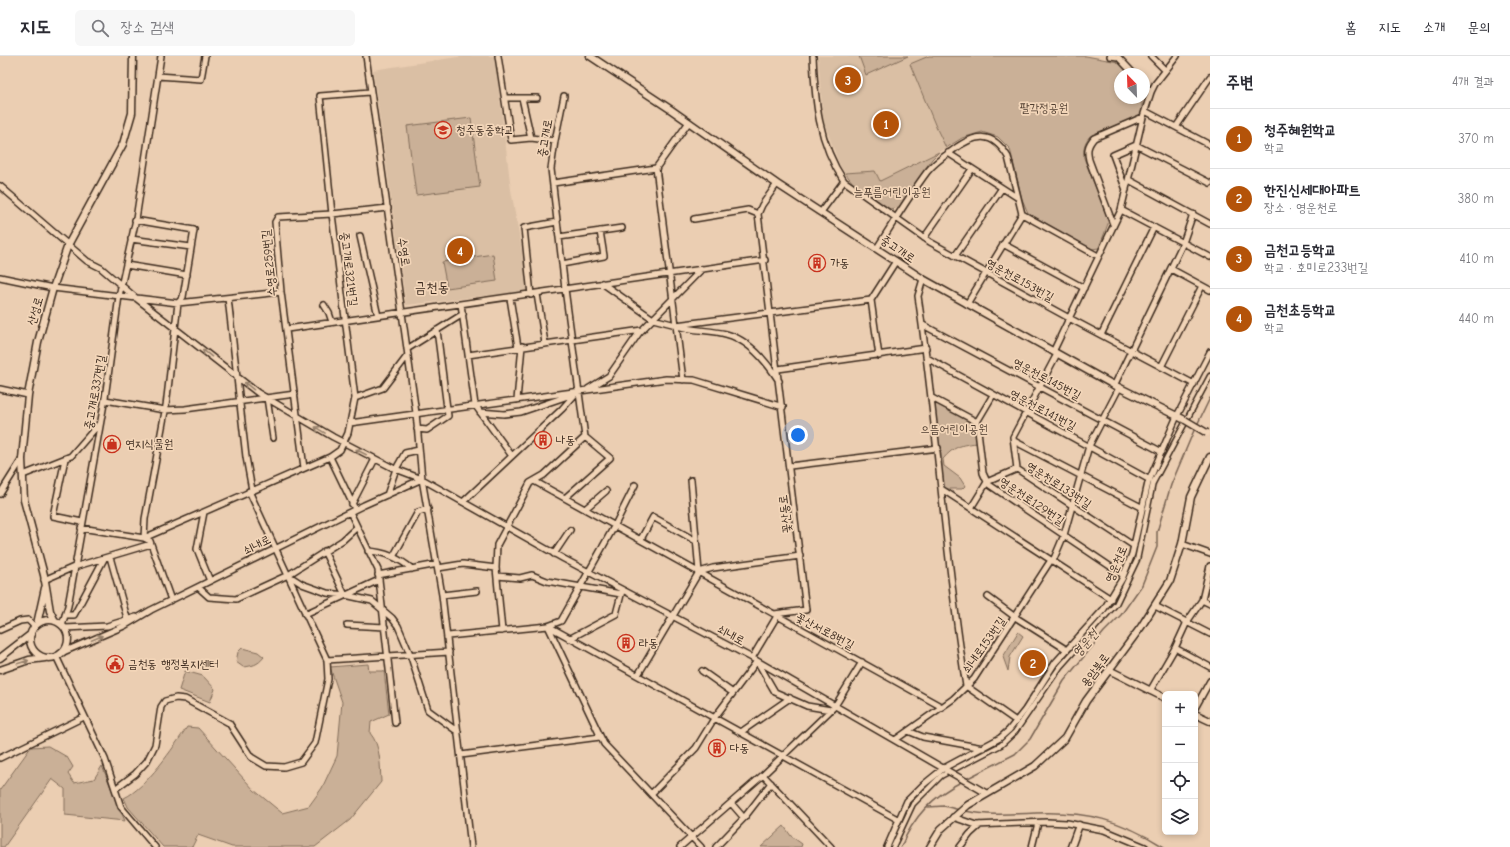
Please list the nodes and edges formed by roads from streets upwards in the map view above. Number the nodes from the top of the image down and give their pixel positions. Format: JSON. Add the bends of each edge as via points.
{"nodes":[{"id":1,"x":133,"y":56,"type":"edge"},
{"id":2,"x":161,"y":56,"type":"edge"},
{"id":3,"x":205,"y":56,"type":"edge"},
{"id":4,"x":366,"y":56,"type":"edge"},
{"id":5,"x":498,"y":56,"type":"edge"},
{"id":6,"x":591,"y":56,"type":"edge"},
{"id":7,"x":813,"y":56,"type":"edge"},
{"id":8,"x":1110,"y":56,"type":"edge"},
{"id":9,"x":1151,"y":56,"type":"edge"},
{"id":10,"x":1177,"y":56,"type":"edge"},
{"id":11,"x":1128,"y":68,"type":"edge"},
{"id":12,"x":1165,"y":70,"type":"junction"},
{"id":13,"x":158,"y":76,"type":"junction"},
{"id":14,"x":1210,"y":77,"type":"edge"},
{"id":15,"x":370,"y":92,"type":"junction"},
{"id":16,"x":1151,"y":92,"type":"joint"},
{"id":17,"x":564,"y":96,"type":"dead end"},
{"id":18,"x":505,"y":98,"type":"junction"},
{"id":19,"x":522,"y":98,"type":"junction"},
{"id":20,"x":537,"y":98,"type":"dead end"},
{"id":21,"x":1145,"y":111,"type":"junction"},
{"id":22,"x":1143,"y":117,"type":"junction"},
{"id":23,"x":689,"y":122,"type":"junction"},
{"id":24,"x":1176,"y":127,"type":"junction"},
{"id":25,"x":531,"y":138,"type":"junction"},
{"id":26,"x":554,"y":141,"type":"junction"},
{"id":27,"x":1209,"y":144,"type":"edge"},
{"id":28,"x":1136,"y":145,"type":"junction"},
{"id":29,"x":948,"y":153,"type":"junction"},
{"id":30,"x":656,"y":168,"type":"junction"},
{"id":31,"x":972,"y":169,"type":"junction"},
{"id":32,"x":1129,"y":180,"type":"junction"},
{"id":33,"x":844,"y":181,"type":"junction"},
{"id":34,"x":553,"y":183,"type":"junction"},
{"id":35,"x":777,"y":184,"type":"junction"},
{"id":36,"x":1210,"y":184,"type":"edge"},
{"id":37,"x":0,"y":186,"type":"edge"},
{"id":38,"x":1002,"y":188,"type":"junction"},
{"id":39,"x":1126,"y":190,"type":"junction"},
{"id":40,"x":1018,"y":198,"type":"junction"},
{"id":41,"x":388,"y":208,"type":"junction"},
{"id":42,"x":1121,"y":210,"type":"junction"},
{"id":43,"x":820,"y":212,"type":"junction"},
{"id":44,"x":332,"y":214,"type":"junction"},
{"id":45,"x":758,"y":214,"type":"junction"},
{"id":46,"x":1022,"y":214,"type":"junction"},
{"id":47,"x":1193,"y":214,"type":"junction"},
{"id":48,"x":896,"y":218,"type":"junction"},
{"id":49,"x":694,"y":219,"type":"dead end"},
{"id":50,"x":135,"y":220,"type":"junction"},
{"id":51,"x":557,"y":222,"type":"junction"},
{"id":52,"x":1113,"y":224,"type":"junction"},
{"id":53,"x":1210,"y":224,"type":"edge"},
{"id":54,"x":622,"y":228,"type":"dead end"},
{"id":55,"x":1154,"y":228,"type":"junction"},
{"id":56,"x":600,"y":231,"type":"junction"},
{"id":57,"x":360,"y":236,"type":"dead end"},
{"id":58,"x":559,"y":237,"type":"junction"},
{"id":59,"x":924,"y":238,"type":"junction"},
{"id":60,"x":132,"y":239,"type":"junction"},
{"id":61,"x":1183,"y":243,"type":"junction"},
{"id":62,"x":1003,"y":244,"type":"junction"},
{"id":63,"x":68,"y":245,"type":"junction"},
{"id":64,"x":191,"y":247,"type":"junction"},
{"id":65,"x":877,"y":248,"type":"junction"},
{"id":66,"x":955,"y":256,"type":"junction"},
{"id":67,"x":1098,"y":256,"type":"junction"},
{"id":68,"x":1210,"y":257,"type":"edge"},
{"id":69,"x":765,"y":260,"type":"junction"},
{"id":70,"x":896,"y":261,"type":"junction"},
{"id":71,"x":562,"y":264,"type":"junction"},
{"id":72,"x":126,"y":265,"type":"junction"},
{"id":73,"x":702,"y":269,"type":"junction"},
{"id":74,"x":1171,"y":269,"type":"junction"},
{"id":75,"x":986,"y":273,"type":"junction"},
{"id":76,"x":670,"y":274,"type":"junction"},
{"id":77,"x":186,"y":275,"type":"junction"},
{"id":78,"x":0,"y":277,"type":"edge"},
{"id":79,"x":923,"y":280,"type":"junction"},
{"id":80,"x":602,"y":284,"type":"junction"},
{"id":81,"x":122,"y":285,"type":"junction"},
{"id":82,"x":1202,"y":286,"type":"junction"},
{"id":83,"x":53,"y":288,"type":"junction"},
{"id":84,"x":1084,"y":288,"type":"junction"},
{"id":85,"x":565,"y":289,"type":"junction"},
{"id":86,"x":1210,"y":290,"type":"edge"},
{"id":87,"x":281,"y":292,"type":"junction"},
{"id":88,"x":534,"y":294,"type":"junction"},
{"id":89,"x":119,"y":296,"type":"junction"},
{"id":90,"x":136,"y":298,"type":"junction"},
{"id":91,"x":228,"y":298,"type":"junction"},
{"id":92,"x":510,"y":298,"type":"junction"},
{"id":93,"x":673,"y":300,"type":"junction"},
{"id":94,"x":871,"y":300,"type":"junction"},
{"id":95,"x":178,"y":303,"type":"junction"},
{"id":96,"x":461,"y":304,"type":"junction"},
{"id":97,"x":967,"y":304,"type":"junction"},
{"id":98,"x":324,"y":305,"type":"dead end"},
{"id":99,"x":402,"y":312,"type":"junction"},
{"id":100,"x":771,"y":312,"type":"junction"},
{"id":101,"x":463,"y":314,"type":"junction"},
{"id":102,"x":378,"y":316,"type":"junction"},
{"id":103,"x":1069,"y":318,"type":"junction"},
{"id":104,"x":653,"y":319,"type":"junction"},
{"id":105,"x":346,"y":321,"type":"junction"},
{"id":106,"x":332,"y":322,"type":"junction"},
{"id":107,"x":923,"y":324,"type":"junction"},
{"id":108,"x":676,"y":325,"type":"junction"},
{"id":109,"x":175,"y":328,"type":"junction"},
{"id":110,"x":287,"y":329,"type":"junction"},
{"id":111,"x":437,"y":330,"type":"junction"},
{"id":112,"x":642,"y":330,"type":"junction"},
{"id":113,"x":1101,"y":335,"type":"junction"},
{"id":114,"x":572,"y":340,"type":"junction"},
{"id":115,"x":545,"y":343,"type":"junction"},
{"id":116,"x":520,"y":346,"type":"junction"},
{"id":117,"x":926,"y":348,"type":"junction"},
{"id":118,"x":1132,"y":351,"type":"junction"},
{"id":119,"x":407,"y":352,"type":"junction"},
{"id":120,"x":1210,"y":352,"type":"edge"},
{"id":121,"x":1055,"y":353,"type":"junction"},
{"id":122,"x":468,"y":354,"type":"junction"},
{"id":123,"x":879,"y":356,"type":"junction"},
{"id":124,"x":927,"y":358,"type":"junction"},
{"id":125,"x":1161,"y":366,"type":"junction"},
{"id":126,"x":778,"y":369,"type":"junction"},
{"id":127,"x":1210,"y":376,"type":"edge"},
{"id":128,"x":238,"y":377,"type":"junction"},
{"id":129,"x":683,"y":380,"type":"junction"},
{"id":130,"x":780,"y":382,"type":"junction"},
{"id":131,"x":1194,"y":384,"type":"junction"},
{"id":132,"x":1039,"y":386,"type":"junction"},
{"id":133,"x":1117,"y":387,"type":"junction"},
{"id":134,"x":0,"y":389,"type":"edge"},
{"id":135,"x":587,"y":390,"type":"junction"},
{"id":136,"x":578,"y":391,"type":"junction"},
{"id":137,"x":28,"y":394,"type":"junction"},
{"id":138,"x":295,"y":394,"type":"junction"},
{"id":139,"x":993,"y":395,"type":"junction"},
{"id":140,"x":267,"y":398,"type":"junction"},
{"id":141,"x":355,"y":398,"type":"junction"},
{"id":142,"x":932,"y":398,"type":"junction"},
{"id":143,"x":105,"y":400,"type":"junction"},
{"id":144,"x":517,"y":400,"type":"junction"},
{"id":145,"x":240,"y":402,"type":"junction"},
{"id":146,"x":475,"y":405,"type":"junction"},
{"id":147,"x":783,"y":407,"type":"junction"},
{"id":148,"x":448,"y":409,"type":"junction"},
{"id":149,"x":165,"y":410,"type":"junction"},
{"id":150,"x":480,"y":412,"type":"junction"},
{"id":151,"x":1025,"y":412,"type":"junction"},
{"id":152,"x":416,"y":413,"type":"junction"},
{"id":153,"x":1178,"y":416,"type":"junction"},
{"id":154,"x":298,"y":417,"type":"junction"},
{"id":155,"x":1101,"y":420,"type":"junction"},
{"id":156,"x":977,"y":422,"type":"junction"},
{"id":157,"x":100,"y":423,"type":"junction"},
{"id":158,"x":350,"y":423,"type":"junction"},
{"id":159,"x":417,"y":429,"type":"junction"},
{"id":160,"x":1208,"y":434,"type":"edge"},
{"id":161,"x":585,"y":437,"type":"junction"},
{"id":162,"x":273,"y":438,"type":"dead end"},
{"id":163,"x":1014,"y":441,"type":"junction"},
{"id":164,"x":343,"y":443,"type":"junction"},
{"id":165,"x":1089,"y":446,"type":"junction"},
{"id":166,"x":938,"y":448,"type":"junction"},
{"id":167,"x":419,"y":450,"type":"junction"},
{"id":168,"x":1162,"y":452,"type":"junction"},
{"id":169,"x":512,"y":456,"type":"junction"},
{"id":170,"x":1210,"y":456,"type":"edge"},
{"id":171,"x":330,"y":457,"type":"junction"},
{"id":172,"x":22,"y":459,"type":"junction"},
{"id":173,"x":65,"y":459,"type":"junction"},
{"id":174,"x":375,"y":459,"type":"junction"},
{"id":175,"x":790,"y":466,"type":"junction"},
{"id":176,"x":304,"y":468,"type":"junction"},
{"id":177,"x":1017,"y":469,"type":"junction"},
{"id":178,"x":396,"y":470,"type":"junction"},
{"id":179,"x":23,"y":475,"type":"junction"},
{"id":180,"x":1080,"y":475,"type":"junction"},
{"id":181,"x":422,"y":479,"type":"junction"},
{"id":182,"x":691,"y":480,"type":"dead end"},
{"id":183,"x":1150,"y":480,"type":"junction"},
{"id":184,"x":534,"y":481,"type":"junction"},
{"id":185,"x":987,"y":482,"type":"junction"},
{"id":186,"x":635,"y":485,"type":"dead end"},
{"id":187,"x":943,"y":490,"type":"junction"},
{"id":188,"x":251,"y":491,"type":"junction"},
{"id":189,"x":606,"y":491,"type":"dead end"},
{"id":190,"x":0,"y":492,"type":"edge"},
{"id":191,"x":387,"y":495,"type":"junction"},
{"id":192,"x":565,"y":498,"type":"junction"},
{"id":193,"x":463,"y":502,"type":"junction"},
{"id":194,"x":1072,"y":505,"type":"junction"},
{"id":195,"x":353,"y":508,"type":"junction"},
{"id":196,"x":971,"y":508,"type":"junction"},
{"id":197,"x":1143,"y":508,"type":"junction"},
{"id":198,"x":585,"y":509,"type":"junction"},
{"id":199,"x":428,"y":510,"type":"junction"},
{"id":200,"x":204,"y":512,"type":"junction"},
{"id":201,"x":82,"y":525,"type":"junction"},
{"id":202,"x":615,"y":525,"type":"junction"},
{"id":203,"x":506,"y":526,"type":"junction"},
{"id":204,"x":357,"y":527,"type":"junction"},
{"id":205,"x":570,"y":530,"type":"dead end"},
{"id":206,"x":1064,"y":535,"type":"junction"},
{"id":207,"x":144,"y":538,"type":"junction"},
{"id":208,"x":640,"y":539,"type":"junction"},
{"id":209,"x":696,"y":541,"type":"junction"},
{"id":210,"x":151,"y":544,"type":"junction"},
{"id":211,"x":1182,"y":544,"type":"junction"},
{"id":212,"x":1134,"y":546,"type":"junction"},
{"id":213,"x":276,"y":548,"type":"junction"},
{"id":214,"x":324,"y":551,"type":"junction"},
{"id":215,"x":368,"y":551,"type":"junction"},
{"id":216,"x":554,"y":554,"type":"junction"},
{"id":217,"x":1210,"y":554,"type":"edge"},
{"id":218,"x":800,"y":556,"type":"junction"},
{"id":219,"x":110,"y":557,"type":"junction"},
{"id":220,"x":393,"y":557,"type":"junction"},
{"id":221,"x":104,"y":558,"type":"junction"},
{"id":222,"x":1052,"y":560,"type":"junction"},
{"id":223,"x":438,"y":566,"type":"junction"},
{"id":224,"x":1210,"y":566,"type":"edge"},
{"id":225,"x":74,"y":567,"type":"junction"},
{"id":226,"x":496,"y":568,"type":"junction"},
{"id":227,"x":412,"y":569,"type":"junction"},
{"id":228,"x":589,"y":572,"type":"junction"},
{"id":229,"x":699,"y":572,"type":"junction"},
{"id":230,"x":288,"y":575,"type":"junction"},
{"id":231,"x":1123,"y":575,"type":"junction"},
{"id":232,"x":497,"y":576,"type":"junction"},
{"id":233,"x":378,"y":577,"type":"junction"},
{"id":234,"x":210,"y":581,"type":"junction"},
{"id":235,"x":45,"y":583,"type":"junction"},
{"id":236,"x":198,"y":587,"type":"junction"},
{"id":237,"x":581,"y":587,"type":"junction"},
{"id":238,"x":478,"y":591,"type":"dead end"},
{"id":239,"x":622,"y":592,"type":"junction"},
{"id":240,"x":345,"y":595,"type":"junction"},
{"id":241,"x":442,"y":595,"type":"junction"},
{"id":242,"x":988,"y":597,"type":"dead end"},
{"id":243,"x":1111,"y":599,"type":"junction"},
{"id":244,"x":172,"y":600,"type":"junction"},
{"id":245,"x":1202,"y":600,"type":"junction"},
{"id":246,"x":1210,"y":604,"type":"edge"},
{"id":247,"x":1155,"y":606,"type":"junction"},
{"id":248,"x":383,"y":610,"type":"junction"},
{"id":249,"x":305,"y":614,"type":"junction"},
{"id":250,"x":776,"y":615,"type":"junction"},
{"id":251,"x":65,"y":616,"type":"junction"},
{"id":252,"x":672,"y":616,"type":"junction"},
{"id":253,"x":136,"y":617,"type":"junction"},
{"id":254,"x":1015,"y":617,"type":"junction"},
{"id":255,"x":127,"y":618,"type":"junction"},
{"id":256,"x":55,"y":621,"type":"junction"},
{"id":257,"x":1187,"y":622,"type":"junction"},
{"id":258,"x":347,"y":625,"type":"dead end"},
{"id":259,"x":36,"y":626,"type":"junction"},
{"id":260,"x":64,"y":626,"type":"junction"},
{"id":261,"x":548,"y":626,"type":"junction"},
{"id":262,"x":385,"y":627,"type":"junction"},
{"id":263,"x":0,"y":630,"type":"edge"},
{"id":264,"x":502,"y":631,"type":"junction"},
{"id":265,"x":31,"y":634,"type":"junction"},
{"id":266,"x":1210,"y":634,"type":"edge"},
{"id":267,"x":448,"y":636,"type":"junction"},
{"id":268,"x":569,"y":639,"type":"junction"},
{"id":269,"x":1174,"y":648,"type":"junction"},
{"id":270,"x":1067,"y":650,"type":"junction"},
{"id":271,"x":450,"y":652,"type":"junction"},
{"id":272,"x":410,"y":654,"type":"junction"},
{"id":273,"x":59,"y":655,"type":"junction"},
{"id":274,"x":388,"y":656,"type":"junction"},
{"id":275,"x":46,"y":657,"type":"junction"},
{"id":276,"x":0,"y":658,"type":"edge"},
{"id":277,"x":752,"y":658,"type":"junction"},
{"id":278,"x":327,"y":660,"type":"junction"},
{"id":279,"x":757,"y":662,"type":"junction"},
{"id":280,"x":862,"y":662,"type":"junction"},
{"id":281,"x":1210,"y":667,"type":"edge"},
{"id":282,"x":0,"y":670,"type":"edge"},
{"id":283,"x":1109,"y":670,"type":"junction"},
{"id":284,"x":702,"y":672,"type":"dead end"},
{"id":285,"x":638,"y":675,"type":"junction"},
{"id":286,"x":1210,"y":681,"type":"edge"},
{"id":287,"x":966,"y":686,"type":"junction"},
{"id":288,"x":1150,"y":691,"type":"junction"},
{"id":289,"x":734,"y":693,"type":"junction"},
{"id":290,"x":1162,"y":697,"type":"edge"},
{"id":291,"x":790,"y":698,"type":"junction"},
{"id":292,"x":1198,"y":703,"type":"edge"},
{"id":293,"x":942,"y":707,"type":"junction"},
{"id":294,"x":833,"y":708,"type":"junction"},
{"id":295,"x":1198,"y":715,"type":"edge"},
{"id":296,"x":84,"y":717,"type":"junction"},
{"id":297,"x":715,"y":717,"type":"junction"},
{"id":298,"x":1016,"y":721,"type":"junction"},
{"id":299,"x":1210,"y":721,"type":"edge"},
{"id":300,"x":395,"y":723,"type":"dead end"},
{"id":301,"x":908,"y":731,"type":"junction"},
{"id":302,"x":458,"y":732,"type":"junction"},
{"id":303,"x":741,"y":732,"type":"junction"},
{"id":304,"x":600,"y":737,"type":"junction"},
{"id":305,"x":895,"y":740,"type":"junction"},
{"id":306,"x":983,"y":748,"type":"junction"},
{"id":307,"x":783,"y":754,"type":"junction"},
{"id":308,"x":461,"y":755,"type":"junction"},
{"id":309,"x":0,"y":758,"type":"edge"},
{"id":310,"x":946,"y":769,"type":"junction"},
{"id":311,"x":763,"y":775,"type":"junction"},
{"id":312,"x":770,"y":782,"type":"junction"},
{"id":313,"x":115,"y":789,"type":"junction"},
{"id":314,"x":986,"y":793,"type":"junction"},
{"id":315,"x":651,"y":794,"type":"junction"},
{"id":316,"x":731,"y":803,"type":"junction"},
{"id":317,"x":953,"y":817,"type":"junction"},
{"id":318,"x":744,"y":818,"type":"junction"},
{"id":319,"x":899,"y":820,"type":"junction"},
{"id":320,"x":1038,"y":823,"type":"junction"},
{"id":321,"x":980,"y":825,"type":"junction"},
{"id":322,"x":1079,"y":826,"type":"junction"},
{"id":323,"x":692,"y":837,"type":"junction"},
{"id":324,"x":155,"y":847,"type":"edge"},
{"id":325,"x":471,"y":847,"type":"edge"},
{"id":326,"x":680,"y":847,"type":"edge"},
{"id":327,"x":701,"y":847,"type":"edge"},
{"id":328,"x":716,"y":847,"type":"edge"},
{"id":329,"x":831,"y":847,"type":"edge"},
{"id":330,"x":887,"y":847,"type":"edge"},
{"id":331,"x":892,"y":847,"type":"edge"},
{"id":332,"x":930,"y":847,"type":"edge"},
{"id":333,"x":960,"y":847,"type":"edge"},
{"id":334,"x":1032,"y":847,"type":"edge"},
{"id":335,"x":1071,"y":847,"type":"edge"},
{"id":336,"x":1146,"y":847,"type":"edge"}],
"edges":[{"from":1,"to":63,"type":"street","name":"산성로","via":[[132,113],[123,144]]},
{"from":2,"to":13,"type":"street","name":"중고개로337번길"},
{"from":3,"to":13,"type":"street","via":[[201,79]]},
{"from":4,"to":15,"type":"street","name":"수영로"},
{"from":5,"to":18,"type":"street"},
{"from":6,"to":23,"type":"street","name":"중고개로"},
{"from":7,"to":33,"type":"street","via":[[822,134],[831,159]]},
{"from":8,"to":11,"type":"street","via":[[1118,57]]},
{"from":9,"to":12,"type":"street"},
{"from":10,"to":12,"type":"street","name":"영운천로133번길"},
{"from":12,"to":16,"type":"street","name":"영운천로133번길"},
{"from":13,"to":50,"type":"street","name":"중고개로337번길"},
{"from":14,"to":24,"type":"street"},
{"from":15,"to":41,"type":"street","name":"수영로"},
{"from":15,"to":44,"type":"street","name":"중고개로321번길","via":[[320,96]]},
{"from":16,"to":21,"type":"street","name":"영운천로133번길"},
{"from":17,"to":26,"type":"street","name":"중고개로"},
{"from":18,"to":19,"type":"street"},
{"from":18,"to":25,"type":"street","via":[[511,140]]},
{"from":19,"to":20,"type":"street"},
{"from":19,"to":25,"type":"street"},
{"from":21,"to":22,"type":"street","name":"영운천로133번길"},
{"from":21,"to":24,"type":"street"},
{"from":22,"to":28,"type":"street","name":"영운천로133번길"},
{"from":22,"to":52,"type":"street","via":[[1094,138],[1088,144],[1090,160]]},
{"from":23,"to":30,"type":"street"},
{"from":23,"to":35,"type":"street","name":"중고개로"},
{"from":24,"to":27,"type":"street"},
{"from":25,"to":26,"type":"street"},
{"from":26,"to":34,"type":"street","name":"중고개로","via":[[551,169]]},
{"from":28,"to":32,"type":"street","name":"영운천로133번길"},
{"from":28,"to":36,"type":"street"},
{"from":28,"to":39,"type":"street","via":[[1113,155]]},
{"from":29,"to":31,"type":"street"},
{"from":29,"to":40,"type":"street","via":[[980,136],[994,141],[1008,157]]},
{"from":29,"to":48,"type":"street","via":[[927,172]]},
{"from":30,"to":34,"type":"street"},
{"from":30,"to":76,"type":"street"},
{"from":31,"to":38,"type":"street"},
{"from":31,"to":59,"type":"street"},
{"from":32,"to":39,"type":"street","name":"영운천로133번길"},
{"from":32,"to":47,"type":"street"},
{"from":33,"to":43,"type":"street"},
{"from":33,"to":48,"type":"street","name":"영운천로153번길"},
{"from":34,"to":51,"type":"street","name":"중고개로"},
{"from":35,"to":43,"type":"street","name":"중고개로"},
{"from":35,"to":45,"type":"street"},
{"from":37,"to":63,"type":"street"},
{"from":38,"to":40,"type":"street"},
{"from":38,"to":66,"type":"street"},
{"from":39,"to":42,"type":"street","name":"영운천로133번길"},
{"from":40,"to":46,"type":"street"},
{"from":41,"to":44,"type":"street","name":"수영로259번길"},
{"from":41,"to":99,"type":"street","name":"수영로"},
{"from":42,"to":52,"type":"street","name":"영운천로133번길"},
{"from":42,"to":55,"type":"street"},
{"from":43,"to":65,"type":"street","name":"중고개로"},
{"from":44,"to":87,"type":"street","name":"수영로259번길","via":[[278,217],[275,222]]},
{"from":44,"to":105,"type":"street","name":"중고개로321번길"},
{"from":45,"to":49,"type":"street","via":[[748,210]]},
{"from":45,"to":69,"type":"street","name":"꽃산동로"},
{"from":46,"to":62,"type":"street"},
{"from":46,"to":67,"type":"street"},
{"from":47,"to":53,"type":"street"},
{"from":47,"to":61,"type":"street","name":"쇠내로153번길"},
{"from":48,"to":59,"type":"street","name":"영운천로153번길"},
{"from":48,"to":65,"type":"street"},
{"from":50,"to":60,"type":"street","name":"중고개로337번길"},
{"from":50,"to":64,"type":"street","via":[[194,230]]},
{"from":51,"to":58,"type":"street","name":"중고개로"},
{"from":51,"to":88,"type":"street","via":[[524,228]]},
{"from":52,"to":67,"type":"street","name":"영운천로133번길"},
{"from":54,"to":56,"type":"street"},
{"from":55,"to":61,"type":"street"},
{"from":55,"to":113,"type":"street"},
{"from":56,"to":58,"type":"street"},
{"from":56,"to":71,"type":"street","via":[[604,256]]},
{"from":57,"to":102,"type":"street"},
{"from":58,"to":71,"type":"street","name":"중고개로"},
{"from":59,"to":66,"type":"street","name":"영운천로153번길"},
{"from":60,"to":64,"type":"street"},
{"from":60,"to":72,"type":"street","name":"중고개로337번길"},
{"from":61,"to":68,"type":"street"},
{"from":61,"to":74,"type":"street","name":"쇠내로153번길"},
{"from":62,"to":75,"type":"street"},
{"from":62,"to":84,"type":"street"},
{"from":63,"to":81,"type":"street"},
{"from":63,"to":83,"type":"street","name":"산성로"},
{"from":64,"to":77,"type":"street"},
{"from":65,"to":70,"type":"street","name":"중고개로"},
{"from":66,"to":75,"type":"street","name":"영운천로153번길"},
{"from":67,"to":84,"type":"street","name":"영운천로133번길"},
{"from":69,"to":73,"type":"street"},
{"from":69,"to":100,"type":"street","name":"꽃산동로"},
{"from":70,"to":79,"type":"street","name":"중고개로"},
{"from":70,"to":94,"type":"street"},
{"from":71,"to":85,"type":"street","name":"중고개로"},
{"from":72,"to":77,"type":"street"},
{"from":72,"to":81,"type":"street","name":"중고개로337번길"},
{"from":73,"to":76,"type":"street"},
{"from":73,"to":93,"type":"street"},
{"from":74,"to":82,"type":"street"},
{"from":74,"to":118,"type":"street","name":"쇠내로153번길"},
{"from":75,"to":97,"type":"street"},
{"from":75,"to":103,"type":"street","name":"영운천로153번길"},
{"from":76,"to":80,"type":"street"},
{"from":76,"to":93,"type":"street"},
{"from":77,"to":95,"type":"street","via":[[183,297]]},
{"from":78,"to":83,"type":"street"},
{"from":79,"to":97,"type":"street","name":"중고개로"},
{"from":79,"to":107,"type":"street","via":[[918,296]]},
{"from":80,"to":85,"type":"street"},
{"from":80,"to":104,"type":"street","name":"꽃산동로"},
{"from":81,"to":89,"type":"street","name":"중고개로337번길"},
{"from":81,"to":90,"type":"street"},
{"from":82,"to":86,"type":"street"},
{"from":82,"to":125,"type":"street"},
{"from":83,"to":89,"type":"street"},
{"from":83,"to":137,"type":"street","name":"산성로","via":[[38,342]]},
{"from":84,"to":103,"type":"street","name":"영운천로133번길"},
{"from":85,"to":88,"type":"street"},
{"from":85,"to":114,"type":"street","name":"중고개로"},
{"from":87,"to":91,"type":"street"},
{"from":87,"to":110,"type":"street","name":"수영로259번길"},
{"from":88,"to":92,"type":"street"},
{"from":88,"to":115,"type":"street"},
{"from":89,"to":90,"type":"street"},
{"from":89,"to":143,"type":"street","name":"중고개로337번길"},
{"from":90,"to":95,"type":"street"},
{"from":90,"to":109,"type":"street"},
{"from":91,"to":95,"type":"street"},
{"from":91,"to":128,"type":"street"},
{"from":92,"to":96,"type":"street"},
{"from":92,"to":116,"type":"street"},
{"from":93,"to":104,"type":"street"},
{"from":93,"to":108,"type":"street"},
{"from":94,"to":100,"type":"street"},
{"from":94,"to":123,"type":"street"},
{"from":95,"to":109,"type":"street"},
{"from":96,"to":99,"type":"street"},
{"from":96,"to":101,"type":"street"},
{"from":97,"to":121,"type":"street","name":"중고개로"},
{"from":98,"to":106,"type":"street"},
{"from":99,"to":102,"type":"street"},
{"from":99,"to":119,"type":"street","name":"수영로"},
{"from":100,"to":108,"type":"street"},
{"from":100,"to":126,"type":"street","name":"꽃산동로"},
{"from":101,"to":111,"type":"street"},
{"from":101,"to":122,"type":"street"},
{"from":102,"to":105,"type":"street"},
{"from":103,"to":113,"type":"street","name":"영운천로153번길"},
{"from":103,"to":121,"type":"street","name":"영운천로133번길"},
{"from":104,"to":108,"type":"street","name":"꽃산동로"},
{"from":104,"to":112,"type":"street"},
{"from":105,"to":106,"type":"street"},
{"from":105,"to":141,"type":"street","name":"중고개로321번길"},
{"from":106,"to":110,"type":"street"},
{"from":107,"to":117,"type":"street"},
{"from":107,"to":132,"type":"street","name":"영운천로145번길"},
{"from":108,"to":129,"type":"street"},
{"from":108,"to":130,"type":"street","name":"꽃산동로","via":[[690,330],[727,334],[739,339],[762,358]]},
{"from":128,"to":109,"type":"street","one_way":true},
{"from":109,"to":149,"type":"street"},
{"from":110,"to":138,"type":"street","name":"수영로259번길"},
{"from":111,"to":119,"type":"street"},
{"from":111,"to":148,"type":"street"},
{"from":112,"to":114,"type":"street"},
{"from":112,"to":135,"type":"street","via":[[609,376]]},
{"from":113,"to":118,"type":"street","name":"영운천로153번길"},
{"from":114,"to":115,"type":"street"},
{"from":114,"to":136,"type":"street","name":"중고개로"},
{"from":115,"to":116,"type":"street"},
{"from":116,"to":122,"type":"street"},
{"from":116,"to":144,"type":"street"},
{"from":117,"to":123,"type":"street"},
{"from":117,"to":124,"type":"street"},
{"from":118,"to":125,"type":"street","name":"영운천로153번길"},
{"from":118,"to":133,"type":"street","name":"쇠내로153번길"},
{"from":119,"to":141,"type":"street","via":[[383,388]]},
{"from":119,"to":152,"type":"street","name":"수영로"},
{"from":120,"to":131,"type":"street","name":"영운천로"},
{"from":121,"to":132,"type":"street","name":"영운천로133번길"},
{"from":121,"to":133,"type":"street","name":"중고개로"},
{"from":122,"to":146,"type":"street"},
{"from":123,"to":126,"type":"street"},
{"from":124,"to":139,"type":"street","name":"영운천로141번길"},
{"from":124,"to":142,"type":"street"},
{"from":125,"to":131,"type":"street","name":"영운천로153번길"},
{"from":126,"to":130,"type":"street","name":"꽃산동로"},
{"from":127,"to":331,"type":"street","via":[[1153,483],[1137,560],[1116,604],[1060,667],[1015,732],[1001,745],[941,776],[913,804]]},
{"from":140,"to":128,"type":"street","one_way":true},
{"from":128,"to":145,"type":"street"},
{"from":129,"to":135,"type":"street","via":[[666,378]]},
{"from":129,"to":147,"type":"street","via":[[701,382]]},
{"from":130,"to":147,"type":"street","name":"꽃산동로"},
{"from":131,"to":153,"type":"street","name":"영운천로"},
{"from":132,"to":151,"type":"street","name":"영운천로133번길"},
{"from":132,"to":155,"type":"street","name":"영운천로145번길"},
{"from":133,"to":153,"type":"street","name":"중고개로"},
{"from":133,"to":155,"type":"street","name":"쇠내로153번길"},
{"from":134,"to":137,"type":"street"},
{"from":135,"to":136,"type":"street"},
{"from":136,"to":144,"type":"street"},
{"from":136,"to":150,"type":"street","via":[[528,410],[504,414]]},
{"from":136,"to":161,"type":"street","name":"중고개로"},
{"from":136,"to":169,"type":"street"},
{"from":137,"to":172,"type":"street","name":"산성로"},
{"from":138,"to":140,"type":"street"},
{"from":138,"to":154,"type":"street","name":"수영로259번길"},
{"from":139,"to":151,"type":"street","name":"영운천로141번길"},
{"from":139,"to":156,"type":"street"},
{"from":140,"to":145,"type":"street"},
{"from":140,"to":154,"type":"street"},
{"from":140,"to":162,"type":"street"},
{"from":141,"to":158,"type":"street","name":"중고개로321번길"},
{"from":142,"to":156,"type":"street"},
{"from":142,"to":166,"type":"street"},
{"from":143,"to":149,"type":"street"},
{"from":143,"to":157,"type":"street","name":"중고개로337번길"},
{"from":144,"to":146,"type":"street"},
{"from":145,"to":149,"type":"street"},
{"from":145,"to":188,"type":"street"},
{"from":146,"to":148,"type":"street"},
{"from":146,"to":150,"type":"street"},
{"from":147,"to":175,"type":"street","name":"꽃산동로"},
{"from":148,"to":152,"type":"street"},
{"from":148,"to":159,"type":"street","via":[[448,416],[427,430]]},
{"from":149,"to":207,"type":"street","via":[[145,519]]},
{"from":150,"to":169,"type":"street"},
{"from":151,"to":163,"type":"street","name":"영운천로133번길","via":[[1013,437]]},
{"from":151,"to":165,"type":"street","name":"영운천로141번길"},
{"from":152,"to":158,"type":"street"},
{"from":152,"to":159,"type":"street","name":"수영로"},
{"from":153,"to":160,"type":"street","name":"중고개로","bridge":true},
{"from":153,"to":168,"type":"street","name":"영운천로"},
{"from":164,"to":154,"type":"street","one_way":true},
{"from":154,"to":176,"type":"street","name":"수영로259번길"},
{"from":155,"to":165,"type":"street","name":"쇠내로153번길"},
{"from":155,"to":168,"type":"street","name":"영운천로145번길"},
{"from":156,"to":185,"type":"street","name":"영운천로129번길","via":[[983,473]]},
{"from":157,"to":173,"type":"street","via":[[71,456]]},
{"from":157,"to":201,"type":"street","name":"중고개로337번길"},
{"from":158,"to":164,"type":"street","name":"중고개로321번길"},
{"from":159,"to":167,"type":"street","name":"수영로"},
{"from":161,"to":184,"type":"street"},
{"from":161,"to":192,"type":"street","via":[[610,458]]},
{"from":163,"to":177,"type":"street","name":"영운천로133번길"},
{"from":163,"to":180,"type":"street"},
{"from":164,"to":171,"type":"street","via":[[340,450]]},
{"from":174,"to":164,"type":"street","one_way":true},
{"from":165,"to":180,"type":"street","name":"쇠내로153번길"},
{"from":165,"to":183,"type":"street","name":"영운천로141번길"},
{"from":166,"to":175,"type":"street"},
{"from":166,"to":187,"type":"street"},
{"from":167,"to":178,"type":"street","via":[[405,453]]},
{"from":167,"to":181,"type":"street","name":"수영로"},
{"from":168,"to":183,"type":"street","name":"영운천로"},
{"from":169,"to":193,"type":"street"},
{"from":170,"to":211,"type":"street","name":"용암북로","via":[[1191,497]]},
{"from":171,"to":176,"type":"street"},
{"from":171,"to":195,"type":"street"},
{"from":172,"to":179,"type":"street","name":"산성로"},
{"from":172,"to":190,"type":"street"},
{"from":173,"to":179,"type":"street"},
{"from":173,"to":201,"type":"street","via":[[53,516]]},
{"from":174,"to":178,"type":"street"},
{"from":174,"to":195,"type":"street"},
{"from":175,"to":218,"type":"street","name":"꽃산동로"},
{"from":176,"to":188,"type":"street"},
{"from":177,"to":185,"type":"street"},
{"from":177,"to":194,"type":"street","name":"영운천로133번길"},
{"from":178,"to":181,"type":"street"},
{"from":178,"to":191,"type":"street"},
{"from":179,"to":235,"type":"street","name":"산성로","via":[[24,500]]},
{"from":180,"to":194,"type":"street","name":"쇠내로153번길"},
{"from":180,"to":197,"type":"street"},
{"from":181,"to":191,"type":"street","name":"쇠내로"},
{"from":181,"to":193,"type":"street","name":"쇠내로"},
{"from":181,"to":199,"type":"street","name":"수영로"},
{"from":182,"to":209,"type":"street"},
{"from":183,"to":197,"type":"street","name":"영운천로"},
{"from":184,"to":192,"type":"street","name":"꽃산서로8번길"},
{"from":184,"to":203,"type":"street","via":[[530,483]]},
{"from":185,"to":196,"type":"street"},
{"from":185,"to":206,"type":"street","name":"영운천로129번길"},
{"from":186,"to":202,"type":"street"},
{"from":187,"to":196,"type":"street"},
{"from":187,"to":287,"type":"street"},
{"from":188,"to":200,"type":"street"},
{"from":188,"to":213,"type":"street"},
{"from":189,"to":198,"type":"street"},
{"from":191,"to":195,"type":"street","name":"쇠내로"},
{"from":192,"to":198,"type":"street","name":"꽃산서로8번길"},
{"from":193,"to":203,"type":"street","name":"쇠내로"},
{"from":194,"to":206,"type":"street","name":"쇠내로153번길"},
{"from":194,"to":212,"type":"street","name":"영운천로133번길"},
{"from":195,"to":204,"type":"street"},
{"from":195,"to":213,"type":"street","name":"쇠내로"},
{"from":196,"to":222,"type":"street"},
{"from":197,"to":212,"type":"street","name":"영운천로"},
{"from":198,"to":202,"type":"street","name":"꽃산서로8번길"},
{"from":199,"to":220,"type":"street","via":[[418,512]]},
{"from":199,"to":223,"type":"street","name":"수영로"},
{"from":200,"to":207,"type":"street"},
{"from":200,"to":234,"type":"street","via":[[197,549]]},
{"from":201,"to":207,"type":"street"},
{"from":201,"to":225,"type":"street","name":"중고개로337번길"},
{"from":202,"to":208,"type":"street","name":"꽃산서로8번길"},
{"from":202,"to":228,"type":"street"},
{"from":203,"to":216,"type":"street","name":"쇠내로"},
{"from":203,"to":226,"type":"street","via":[[497,545]]},
{"from":204,"to":214,"type":"street","via":[[343,540]]},
{"from":204,"to":215,"type":"street"},
{"from":205,"to":216,"type":"street"},
{"from":206,"to":222,"type":"street","name":"쇠내로153번길"},
{"from":206,"to":231,"type":"street","name":"영운천로129번길"},
{"from":207,"to":210,"type":"street"},
{"from":208,"to":209,"type":"street","via":[[653,517]]},
{"from":208,"to":229,"type":"street","name":"꽃산서로8번길"},
{"from":209,"to":229,"type":"street"},
{"from":210,"to":219,"type":"street"},
{"from":210,"to":244,"type":"street"},
{"from":211,"to":217,"type":"street"},
{"from":211,"to":247,"type":"street","name":"용암북로","via":[[1170,581]]},
{"from":212,"to":231,"type":"street","name":"영운천로"},
{"from":213,"to":230,"type":"street"},
{"from":213,"to":234,"type":"street","name":"쇠내로"},
{"from":214,"to":230,"type":"street"},
{"from":214,"to":240,"type":"street"},
{"from":215,"to":220,"type":"street"},
{"from":215,"to":233,"type":"street"},
{"from":216,"to":228,"type":"street","name":"쇠내로"},
{"from":218,"to":229,"type":"street"},
{"from":218,"to":250,"type":"street","name":"꽃산동로","via":[[806,610]]},
{"from":219,"to":221,"type":"street"},
{"from":219,"to":255,"type":"street"},
{"from":220,"to":227,"type":"street"},
{"from":221,"to":225,"type":"street"},
{"from":221,"to":251,"type":"street","via":[[74,615]]},
{"from":222,"to":243,"type":"street"},
{"from":222,"to":254,"type":"street","name":"쇠내로153번길"},
{"from":223,"to":226,"type":"street","via":[[463,564]]},
{"from":223,"to":227,"type":"street"},
{"from":223,"to":241,"type":"street","name":"수영로"},
{"from":224,"to":245,"type":"street"},
{"from":225,"to":235,"type":"street"},
{"from":225,"to":251,"type":"street","name":"중고개로337번길"},
{"from":226,"to":232,"type":"street"},
{"from":227,"to":233,"type":"street"},
{"from":228,"to":237,"type":"street"},
{"from":228,"to":239,"type":"street","name":"쇠내로"},
{"from":229,"to":250,"type":"street","name":"꽃산서로8번길"},
{"from":229,"to":252,"type":"street"},
{"from":230,"to":236,"type":"street","via":[[236,599],[209,597]]},
{"from":230,"to":240,"type":"street","via":[[302,584],[328,593]]},
{"from":230,"to":249,"type":"street"},
{"from":231,"to":243,"type":"street","name":"영운천로"},
{"from":232,"to":237,"type":"street","via":[[520,578],[532,575],[547,581]]},
{"from":232,"to":264,"type":"street"},
{"from":233,"to":240,"type":"street"},
{"from":233,"to":248,"type":"street"},
{"from":234,"to":236,"type":"street","name":"쇠내로"},
{"from":235,"to":256,"type":"street","name":"산성로","via":[[50,611]]},
{"from":235,"to":259,"type":"street"},
{"from":236,"to":244,"type":"street","name":"쇠내로"},
{"from":237,"to":239,"type":"street"},
{"from":237,"to":261,"type":"street","via":[[561,621]]},
{"from":238,"to":241,"type":"street"},
{"from":239,"to":252,"type":"street","name":"쇠내로"},
{"from":239,"to":268,"type":"street","via":[[616,614]]},
{"from":240,"to":248,"type":"street","via":[[372,600]]},
{"from":240,"to":249,"type":"street"},
{"from":241,"to":267,"type":"street","name":"수영로"},
{"from":242,"to":254,"type":"street"},
{"from":243,"to":270,"type":"street","name":"영운천로"},
{"from":244,"to":253,"type":"street","name":"쇠내로"},
{"from":245,"to":246,"type":"street"},
{"from":245,"to":257,"type":"street"},
{"from":247,"to":257,"type":"street"},
{"from":247,"to":283,"type":"street","name":"용암북로"},
{"from":248,"to":262,"type":"street"},
{"from":248,"to":272,"type":"street","via":[[398,626]]},
{"from":249,"to":278,"type":"street"},
{"from":250,"to":277,"type":"street"},
{"from":250,"to":280,"type":"street","name":"꽃산서로8번길"},
{"from":251,"to":260,"type":"street","name":"중고개로337번길"},
{"from":252,"to":277,"type":"street","name":"쇠내로"},
{"from":252,"to":285,"type":"street"},
{"from":253,"to":255,"type":"street"},
{"from":273,"to":253,"type":"street","name":"쇠내로","one_way":true,"via":[[124,626]]},
{"from":254,"to":270,"type":"street"},
{"from":254,"to":287,"type":"street","name":"쇠내로153번길","via":[[974,679]]},
{"from":255,"to":260,"type":"street","via":[[107,626]]},
{"from":256,"to":259,"type":"street","via":[[48,620]]},
{"from":256,"to":260,"type":"street"},
{"from":257,"to":266,"type":"street"},
{"from":257,"to":269,"type":"street"},
{"from":258,"to":262,"type":"street"},
{"from":259,"to":263,"type":"street","via":[[28,620]]},
{"from":259,"to":265,"type":"street"},
{"from":260,"to":273,"type":"street","via":[[68,644]]},
{"from":261,"to":264,"type":"street"},
{"from":261,"to":268,"type":"street"},
{"from":261,"to":304,"type":"street"},
{"from":262,"to":274,"type":"street"},
{"from":264,"to":267,"type":"street"},
{"from":265,"to":275,"type":"street","via":[[34,649]]},
{"from":265,"to":276,"type":"street"},
{"from":267,"to":271,"type":"street","name":"수영로"},
{"from":268,"to":285,"type":"street"},
{"from":269,"to":281,"type":"street"},
{"from":269,"to":288,"type":"street"},
{"from":270,"to":298,"type":"street","name":"영운천로","via":[[1055,663]]},
{"from":271,"to":272,"type":"street"},
{"from":271,"to":302,"type":"street","name":"수영로"},
{"from":272,"to":274,"type":"street"},
{"from":272,"to":302,"type":"street","via":[[428,710]]},
{"from":273,"to":275,"type":"street"},
{"from":273,"to":296,"type":"street"},
{"from":274,"to":278,"type":"street"},
{"from":274,"to":300,"type":"street"},
{"from":282,"to":275,"type":"street","one_way":true},
{"from":277,"to":279,"type":"street","name":"쇠내로"},
{"from":278,"to":313,"type":"street","via":[[328,679],[315,743],[301,762],[284,767],[266,766],[251,757],[229,723],[184,699],[176,698],[161,707],[155,745],[146,761],[135,774]]},
{"from":279,"to":289,"type":"street"},
{"from":279,"to":291,"type":"street","via":[[775,692]]},
{"from":279,"to":294,"type":"street","name":"쇠내로"},
{"from":280,"to":293,"type":"street","name":"꽃산서로8번길"},
{"from":280,"to":294,"type":"street"},
{"from":283,"to":288,"type":"street"},
{"from":283,"to":314,"type":"street","name":"용암북로","via":[[1086,701],[1065,738],[1035,766]]},
{"from":284,"to":289,"type":"street"},
{"from":285,"to":297,"type":"street"},
{"from":286,"to":292,"type":"street"},
{"from":287,"to":293,"type":"street","name":"쇠내로153번길"},
{"from":287,"to":298,"type":"street"},
{"from":288,"to":290,"type":"street"},
{"from":289,"to":297,"type":"street"},
{"from":291,"to":294,"type":"street","via":[[807,706]]},
{"from":291,"to":303,"type":"street"},
{"from":293,"to":301,"type":"street","name":"쇠내로153번길"},
{"from":294,"to":305,"type":"street","name":"쇠내로"},
{"from":294,"to":307,"type":"street"},
{"from":295,"to":299,"type":"street"},
{"from":296,"to":309,"type":"street"},
{"from":296,"to":313,"type":"street","via":[[105,760]]},
{"from":297,"to":303,"type":"street"},
{"from":297,"to":315,"type":"street","via":[[696,748]]},
{"from":298,"to":306,"type":"street","name":"영운천로","via":[[1000,738]]},
{"from":301,"to":305,"type":"street","name":"쇠내로153번길"},
{"from":301,"to":306,"type":"street","via":[[923,737]]},
{"from":302,"to":308,"type":"street","name":"수영로"},
{"from":303,"to":307,"type":"street"},
{"from":304,"to":308,"type":"street"},
{"from":304,"to":315,"type":"street"},
{"from":305,"to":310,"type":"street","name":"쇠내로"},
{"from":306,"to":310,"type":"street","name":"영운천로"},
{"from":307,"to":311,"type":"street"},
{"from":307,"to":319,"type":"street"},
{"from":308,"to":325,"type":"street","name":"수영로"},
{"from":310,"to":314,"type":"street","name":"쇠내로","bridge":true},
{"from":310,"to":319,"type":"street","name":"영운천로","via":[[923,785],[907,801]]},
{"from":311,"to":312,"type":"street"},
{"from":311,"to":316,"type":"street"},
{"from":312,"to":318,"type":"street"},
{"from":312,"to":329,"type":"street"},
{"from":313,"to":324,"type":"street","via":[[121,807]]},
{"from":314,"to":317,"type":"street","name":"용암북로"},
{"from":315,"to":323,"type":"street"},
{"from":316,"to":318,"type":"street"},
{"from":316,"to":323,"type":"street"},
{"from":317,"to":321,"type":"street"},
{"from":317,"to":332,"type":"street","name":"용암북로","via":[[941,829]]},
{"from":318,"to":328,"type":"street"},
{"from":319,"to":330,"type":"street","name":"영운천로"},
{"from":320,"to":321,"type":"street"},
{"from":320,"to":322,"type":"street"},
{"from":320,"to":334,"type":"street"},
{"from":321,"to":333,"type":"street"},
{"from":322,"to":335,"type":"street"},
{"from":322,"to":336,"type":"street","via":[[1104,830]]},
{"from":323,"to":326,"type":"street"},
{"from":323,"to":327,"type":"street"}]}
